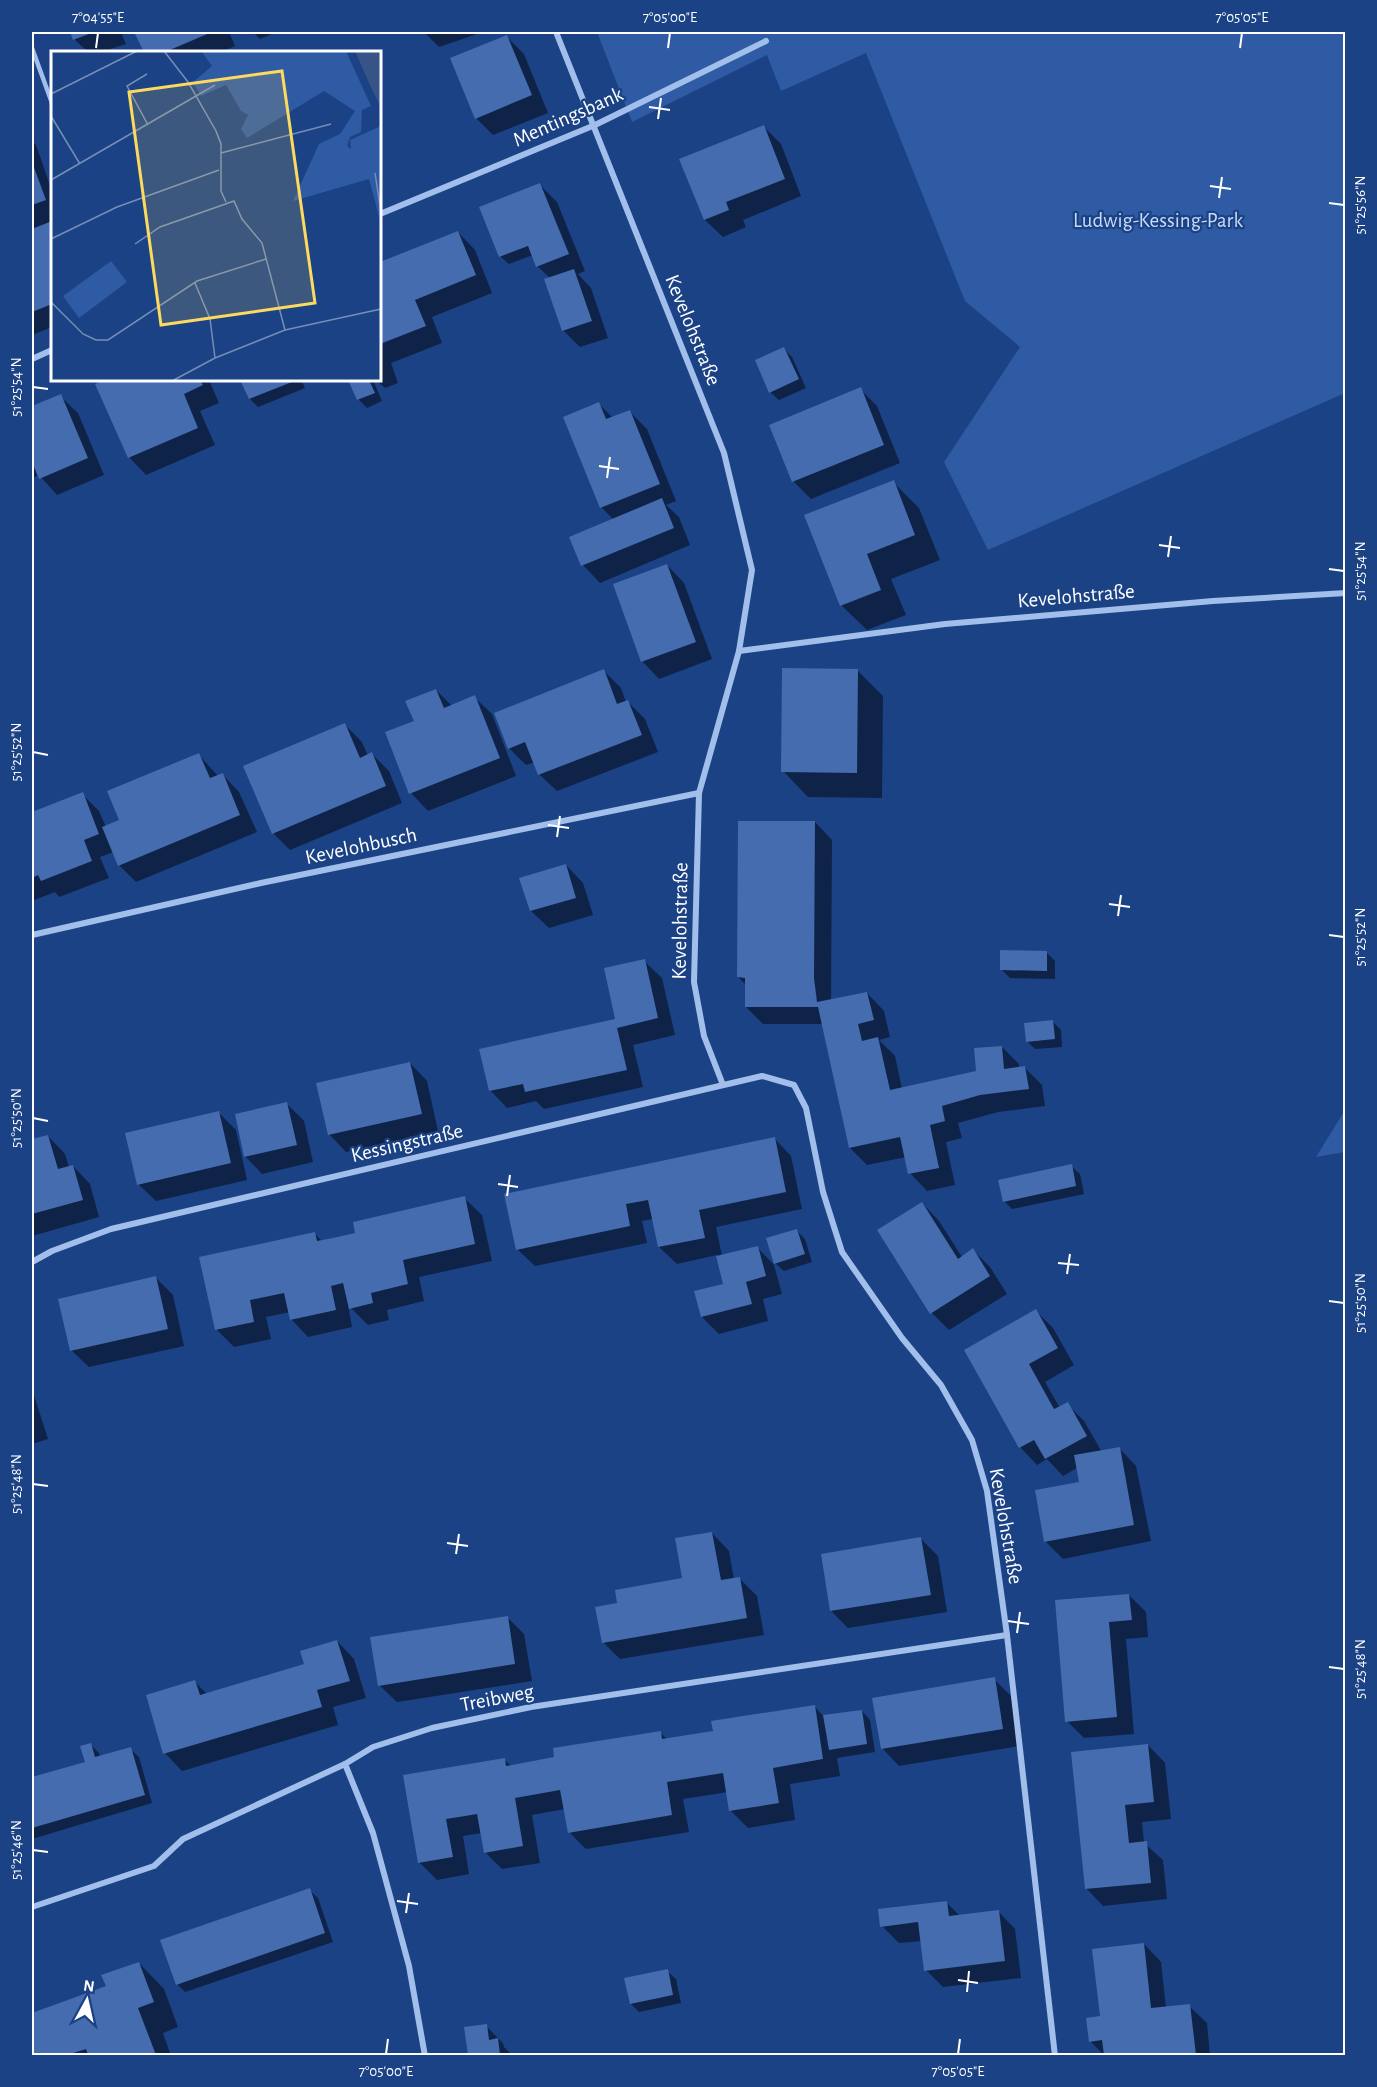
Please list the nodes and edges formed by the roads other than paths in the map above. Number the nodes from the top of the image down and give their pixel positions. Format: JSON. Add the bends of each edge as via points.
{"nodes":[{"id":1,"x":556,"y":32,"type":"edge"},
{"id":2,"x":766,"y":41,"type":"dead end"},
{"id":3,"x":32,"y":48,"type":"edge"},
{"id":4,"x":51,"y":100,"type":"edge"},
{"id":5,"x":595,"y":125,"type":"junction"},
{"id":6,"x":381,"y":214,"type":"edge"},
{"id":7,"x":51,"y":350,"type":"edge"},
{"id":8,"x":32,"y":359,"type":"edge"},
{"id":9,"x":1346,"y":592,"type":"edge"},
{"id":10,"x":739,"y":651,"type":"junction"},
{"id":11,"x":699,"y":793,"type":"junction"},
{"id":12,"x":32,"y":935,"type":"edge"},
{"id":13,"x":723,"y":1085,"type":"junction"},
{"id":14,"x":794,"y":1085,"type":"joint"},
{"id":15,"x":32,"y":1262,"type":"edge"},
{"id":16,"x":1007,"y":1635,"type":"junction"},
{"id":17,"x":345,"y":1764,"type":"junction"},
{"id":18,"x":32,"y":1906,"type":"edge"},
{"id":19,"x":425,"y":2055,"type":"edge"},
{"id":20,"x":1055,"y":2055,"type":"edge"}],
"edges":[{"from":1,"to":5,"type":"street","name":"Kevelohstraße"},
{"from":2,"to":5,"type":"street","name":"Mentingsbank"},
{"from":3,"to":4,"type":"lane"},
{"from":5,"to":6,"type":"street","name":"Mentingsbank"},
{"from":5,"to":10,"type":"street","name":"Kevelohstraße","via":[[724,453],[752,570]]},
{"from":7,"to":8,"type":"street"},
{"from":9,"to":10,"type":"street","name":"Kevelohstraße","via":[[945,624]]},
{"from":10,"to":11,"type":"street","name":"Kevelohstraße"},
{"from":11,"to":12,"type":"street","name":"Kevelohbusch","via":[[261,883]]},
{"from":11,"to":13,"type":"street","name":"Kevelohstraße","via":[[694,982],[704,1036]]},
{"from":13,"to":14,"type":"street","name":"Kessingstraße","via":[[762,1076]]},
{"from":13,"to":15,"type":"street","name":"Kessingstraße","via":[[111,1229]]},
{"from":14,"to":16,"type":"street","name":"Kevelohstraße","via":[[806,1108],[823,1192],[842,1252],[940,1385],[972,1440],[987,1491]]},
{"from":16,"to":17,"type":"street","name":"Treibweg","via":[[531,1707],[432,1728],[373,1747]]},
{"from":16,"to":20,"type":"street","name":"Kevelohstraße"},
{"from":17,"to":18,"type":"street","name":"Treibweg","via":[[183,1839],[154,1866]]},
{"from":17,"to":19,"type":"street","via":[[373,1833],[409,1966]]}]}
